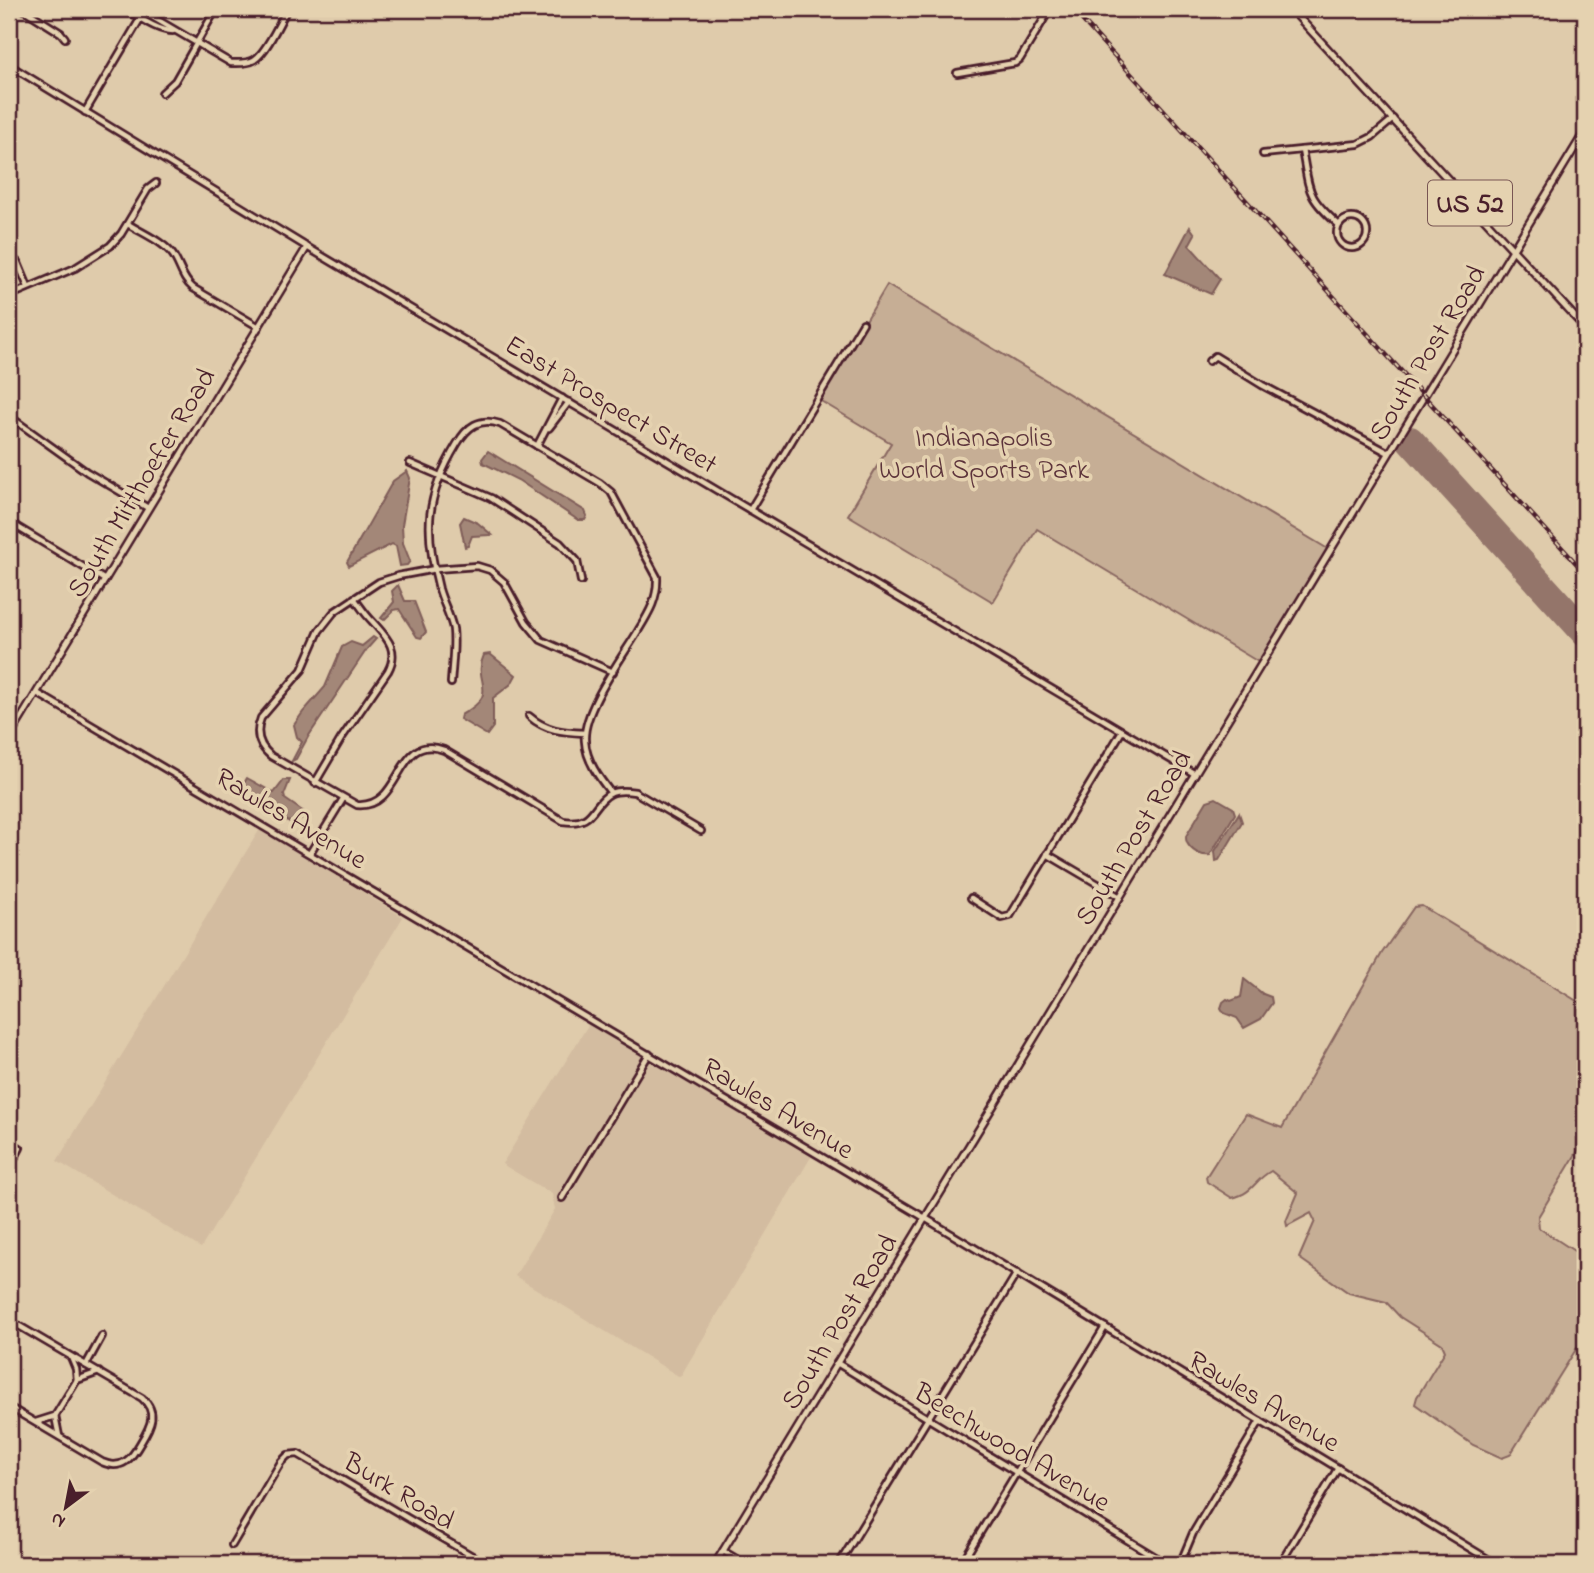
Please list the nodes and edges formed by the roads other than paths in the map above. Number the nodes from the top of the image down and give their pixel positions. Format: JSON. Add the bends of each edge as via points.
{"nodes":[{"id":1,"x":23,"y":9,"type":"edge"},
{"id":2,"x":127,"y":9,"type":"edge"},
{"id":3,"x":216,"y":9,"type":"edge"},
{"id":4,"x":287,"y":9,"type":"edge"},
{"id":5,"x":1050,"y":9,"type":"edge"},
{"id":6,"x":1291,"y":9,"type":"edge"},
{"id":7,"x":142,"y":12,"type":"edge"},
{"id":8,"x":65,"y":38,"type":"dead end"},
{"id":9,"x":196,"y":44,"type":"junction"},
{"id":10,"x":9,"y":65,"type":"edge"},
{"id":11,"x":957,"y":73,"type":"dead end"},
{"id":12,"x":162,"y":93,"type":"dead end"},
{"id":13,"x":85,"y":112,"type":"junction"},
{"id":14,"x":1393,"y":119,"type":"junction"},
{"id":15,"x":1585,"y":131,"type":"edge"},
{"id":16,"x":1303,"y":150,"type":"junction"},
{"id":17,"x":1263,"y":154,"type":"dead end"},
{"id":18,"x":156,"y":183,"type":"dead end"},
{"id":19,"x":127,"y":224,"type":"junction"},
{"id":20,"x":1339,"y":225,"type":"junction"},
{"id":21,"x":307,"y":247,"type":"junction"},
{"id":22,"x":1513,"y":250,"type":"junction"},
{"id":23,"x":9,"y":254,"type":"edge"},
{"id":24,"x":28,"y":287,"type":"junction"},
{"id":25,"x":9,"y":296,"type":"edge"},
{"id":26,"x":863,"y":323,"type":"dead end"},
{"id":27,"x":259,"y":327,"type":"junction"},
{"id":28,"x":1585,"y":328,"type":"edge"},
{"id":29,"x":1209,"y":361,"type":"dead end"},
{"id":30,"x":562,"y":398,"type":"junction"},
{"id":31,"x":569,"y":402,"type":"junction"},
{"id":32,"x":9,"y":416,"type":"edge"},
{"id":33,"x":548,"y":428,"type":"junction"},
{"id":34,"x":537,"y":446,"type":"junction"},
{"id":35,"x":1389,"y":453,"type":"junction"},
{"id":36,"x":410,"y":463,"type":"dead end"},
{"id":37,"x":439,"y":475,"type":"junction"},
{"id":38,"x":148,"y":508,"type":"junction"},
{"id":39,"x":750,"y":510,"type":"junction"},
{"id":40,"x":9,"y":522,"type":"edge"},
{"id":41,"x":16,"y":526,"type":"junction"},
{"id":42,"x":9,"y":538,"type":"edge"},
{"id":43,"x":435,"y":569,"type":"junction"},
{"id":44,"x":105,"y":580,"type":"junction"},
{"id":45,"x":581,"y":581,"type":"dead end"},
{"id":46,"x":354,"y":598,"type":"junction"},
{"id":47,"x":614,"y":672,"type":"junction"},
{"id":48,"x":451,"y":683,"type":"dead end"},
{"id":49,"x":37,"y":693,"type":"junction"},
{"id":50,"x":529,"y":716,"type":"dead end"},
{"id":51,"x":1122,"y":731,"type":"junction"},
{"id":52,"x":585,"y":733,"type":"junction"},
{"id":53,"x":9,"y":738,"type":"edge"},
{"id":54,"x":1195,"y":774,"type":"junction"},
{"id":55,"x":315,"y":782,"type":"junction"},
{"id":56,"x":611,"y":793,"type":"junction"},
{"id":57,"x":343,"y":799,"type":"junction"},
{"id":58,"x":701,"y":831,"type":"dead end"},
{"id":59,"x":310,"y":853,"type":"junction"},
{"id":60,"x":1047,"y":853,"type":"junction"},
{"id":61,"x":1120,"y":897,"type":"junction"},
{"id":62,"x":971,"y":898,"type":"dead end"},
{"id":63,"x":649,"y":1054,"type":"junction"},
{"id":64,"x":9,"y":1140,"type":"edge"},
{"id":65,"x":9,"y":1169,"type":"edge"},
{"id":66,"x":562,"y":1198,"type":"dead end"},
{"id":67,"x":925,"y":1217,"type":"junction"},
{"id":68,"x":1017,"y":1273,"type":"junction"},
{"id":69,"x":9,"y":1320,"type":"edge"},
{"id":70,"x":1105,"y":1327,"type":"junction"},
{"id":71,"x":102,"y":1336,"type":"dead end"},
{"id":72,"x":71,"y":1357,"type":"junction"},
{"id":73,"x":837,"y":1363,"type":"junction"},
{"id":74,"x":86,"y":1365,"type":"junction"},
{"id":75,"x":99,"y":1372,"type":"junction"},
{"id":76,"x":77,"y":1380,"type":"junction"},
{"id":77,"x":9,"y":1407,"type":"edge"},
{"id":78,"x":55,"y":1416,"type":"junction"},
{"id":79,"x":928,"y":1419,"type":"junction"},
{"id":80,"x":1260,"y":1421,"type":"junction"},
{"id":81,"x":34,"y":1422,"type":"junction"},
{"id":82,"x":59,"y":1437,"type":"junction"},
{"id":83,"x":1338,"y":1468,"type":"junction"},
{"id":84,"x":1017,"y":1472,"type":"junction"},
{"id":85,"x":232,"y":1545,"type":"dead end"},
{"id":86,"x":723,"y":1551,"type":"junction"},
{"id":87,"x":486,"y":1564,"type":"edge"},
{"id":88,"x":715,"y":1564,"type":"edge"},
{"id":89,"x":745,"y":1564,"type":"edge"},
{"id":90,"x":839,"y":1564,"type":"edge"},
{"id":91,"x":961,"y":1564,"type":"edge"},
{"id":92,"x":1167,"y":1564,"type":"edge"},
{"id":93,"x":1180,"y":1564,"type":"edge"},
{"id":94,"x":1280,"y":1564,"type":"edge"},
{"id":95,"x":1496,"y":1564,"type":"edge"}],
"edges":[{"from":1,"to":8,"type":"street"},
{"from":2,"to":7,"type":"street"},
{"from":3,"to":9,"type":"street"},
{"from":4,"to":9,"type":"street","via":[[255,60],[232,63]]},
{"from":5,"to":11,"type":"street","via":[[1014,64]]},
{"from":6,"to":14,"type":"main road","number":"US 52"},
{"from":7,"to":9,"type":"street","via":[[166,31],[175,31]]},
{"from":7,"to":13,"type":"street"},
{"from":9,"to":12,"type":"street","via":[[175,81]]},
{"from":10,"to":13,"type":"street","name":"East Prospect Street"},
{"from":13,"to":21,"type":"street","name":"East Prospect Street"},
{"from":14,"to":16,"type":"street","via":[[1358,144]]},
{"from":14,"to":22,"type":"main road","number":"US 52"},
{"from":15,"to":22,"type":"main road","name":"South Post Road"},
{"from":16,"to":17,"type":"street"},
{"from":16,"to":20,"type":"street","via":[[1311,194]]},
{"from":18,"to":19,"type":"street"},
{"from":19,"to":24,"type":"street","via":[[102,252]]},
{"from":19,"to":27,"type":"street","via":[[169,250],[193,288]]},
{"from":20,"to":20,"type":"street","via":[[1337,234],[1343,245],[1363,243],[1367,231],[1361,221],[1349,218]]},
{"from":21,"to":27,"type":"main road","name":"South Mitthoefer Road"},
{"from":21,"to":30,"type":"street","name":"East Prospect Street"},
{"from":22,"to":28,"type":"main road","number":"US 52"},
{"from":22,"to":35,"type":"main road","name":"South Post Road"},
{"from":23,"to":24,"type":"street"},
{"from":24,"to":25,"type":"street"},
{"from":26,"to":39,"type":"street"},
{"from":27,"to":38,"type":"main road","name":"South Mitthoefer Road"},
{"from":29,"to":35,"type":"street","via":[[1215,356]]},
{"from":30,"to":31,"type":"street","name":"East Prospect Street"},
{"from":30,"to":33,"type":"street"},
{"from":31,"to":33,"type":"street"},
{"from":31,"to":39,"type":"street","name":"East Prospect Street"},
{"from":32,"to":38,"type":"street"},
{"from":33,"to":34,"type":"street"},
{"from":34,"to":37,"type":"street","via":[[500,424],[484,421],[465,431]]},
{"from":34,"to":47,"type":"street","via":[[611,492],[657,577],[653,606]]},
{"from":35,"to":54,"type":"main road","name":"South Post Road"},
{"from":36,"to":37,"type":"street"},
{"from":37,"to":43,"type":"street","via":[[429,518]]},
{"from":37,"to":45,"type":"street","via":[[491,498],[561,544],[577,561]]},
{"from":38,"to":44,"type":"main road","name":"South Mitthoefer Road"},
{"from":39,"to":51,"type":"street","name":"East Prospect Street"},
{"from":40,"to":41,"type":"street"},
{"from":41,"to":42,"type":"street"},
{"from":41,"to":44,"type":"street"},
{"from":43,"to":46,"type":"street","via":[[386,579]]},
{"from":43,"to":47,"type":"street","via":[[477,566],[490,570],[504,582],[541,640]]},
{"from":43,"to":48,"type":"street","via":[[453,631]]},
{"from":44,"to":49,"type":"main road","name":"South Mitthoefer Road"},
{"from":46,"to":55,"type":"street","via":[[388,638],[393,660]]},
{"from":46,"to":55,"type":"street","via":[[321,626],[302,670],[262,716],[258,727],[258,738],[271,756]]},
{"from":47,"to":52,"type":"street","via":[[594,705]]},
{"from":49,"to":53,"type":"main road","name":"South Mitthoefer Road"},
{"from":49,"to":59,"type":"street","name":"Rawles Avenue"},
{"from":50,"to":52,"type":"street","via":[[550,730]]},
{"from":51,"to":54,"type":"street","name":"East Prospect Street"},
{"from":51,"to":60,"type":"street"},
{"from":52,"to":56,"type":"street","via":[[591,763]]},
{"from":54,"to":61,"type":"main road","name":"South Post Road"},
{"from":55,"to":57,"type":"street"},
{"from":56,"to":57,"type":"street","via":[[588,818],[565,822],[432,747],[410,755],[377,802],[361,806]]},
{"from":56,"to":58,"type":"street","via":[[635,792]]},
{"from":57,"to":59,"type":"street"},
{"from":59,"to":63,"type":"street","name":"Rawles Avenue"},
{"from":60,"to":61,"type":"street"},
{"from":60,"to":62,"type":"street","via":[[1006,918]]},
{"from":61,"to":67,"type":"main road","name":"South Post Road"},
{"from":63,"to":66,"type":"street"},
{"from":63,"to":67,"type":"street","name":"Rawles Avenue"},
{"from":64,"to":65,"type":"street","via":[[20,1148]]},
{"from":67,"to":68,"type":"street","name":"Rawles Avenue"},
{"from":67,"to":73,"type":"main road","name":"South Post Road"},
{"from":68,"to":70,"type":"street","name":"Rawles Avenue"},
{"from":68,"to":79,"type":"street"},
{"from":69,"to":72,"type":"street"},
{"from":70,"to":80,"type":"street","name":"Rawles Avenue"},
{"from":70,"to":84,"type":"street"},
{"from":71,"to":74,"type":"street"},
{"from":72,"to":74,"type":"street"},
{"from":72,"to":76,"type":"street"},
{"from":73,"to":79,"type":"street","name":"Beechwood Avenue"},
{"from":73,"to":86,"type":"main road","name":"South Post Road"},
{"from":74,"to":75,"type":"street"},
{"from":75,"to":76,"type":"street"},
{"from":75,"to":82,"type":"street","via":[[150,1407],[152,1420],[142,1442],[127,1462],[109,1465]]},
{"from":76,"to":78,"type":"street"},
{"from":77,"to":81,"type":"street"},
{"from":78,"to":81,"type":"street"},
{"from":78,"to":82,"type":"street"},
{"from":79,"to":84,"type":"street","name":"Beechwood Avenue"},
{"from":79,"to":90,"type":"street"},
{"from":80,"to":83,"type":"street","name":"Rawles Avenue"},
{"from":80,"to":93,"type":"street","via":[[1193,1533]]},
{"from":81,"to":82,"type":"street"},
{"from":83,"to":94,"type":"street"},
{"from":83,"to":95,"type":"street","name":"Rawles Avenue"},
{"from":84,"to":91,"type":"street"},
{"from":84,"to":92,"type":"street","name":"Beechwood Avenue"},
{"from":85,"to":87,"type":"street","name":"Burk Road","via":[[281,1462],[293,1454]]},
{"from":86,"to":88,"type":"main road","name":"South Post Road"},
{"from":86,"to":89,"type":"street"}]}
